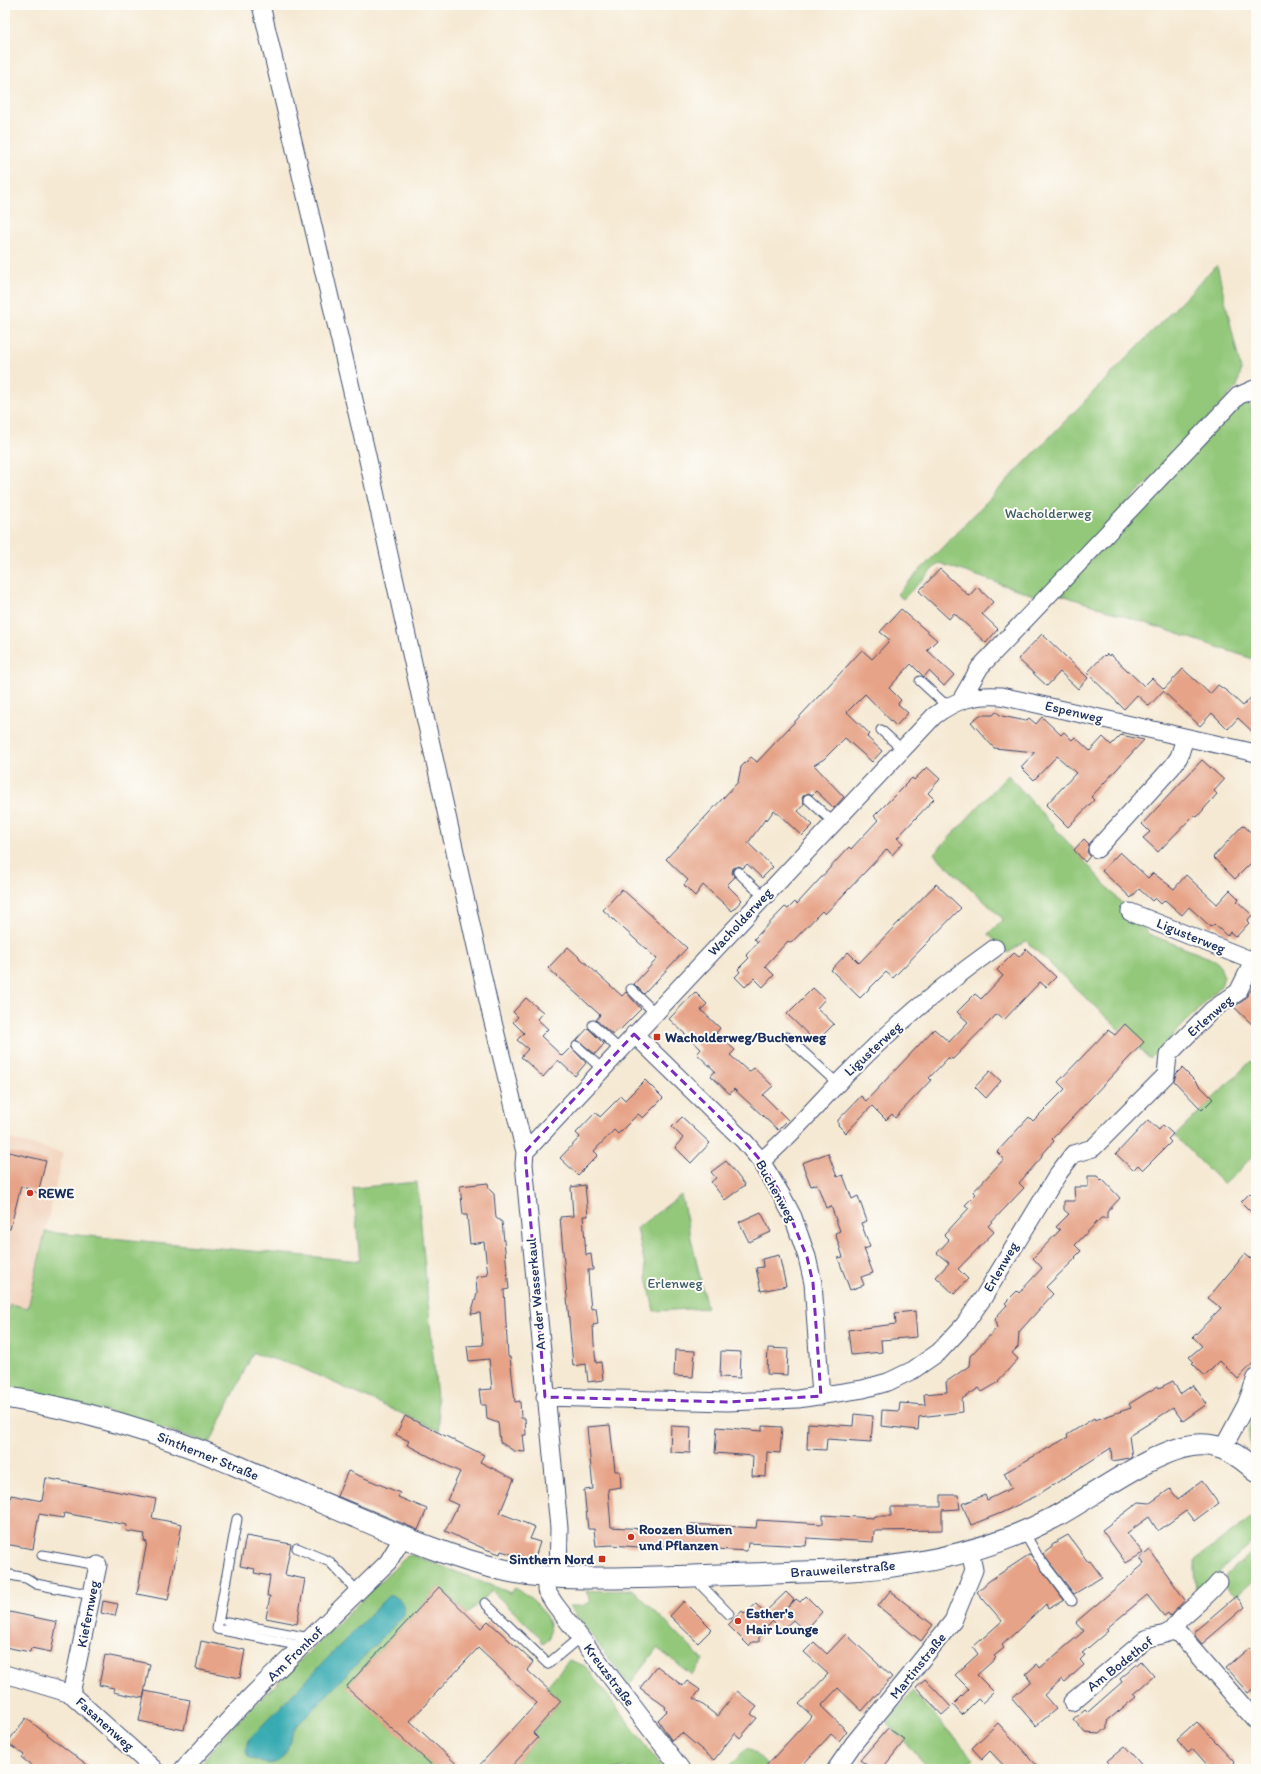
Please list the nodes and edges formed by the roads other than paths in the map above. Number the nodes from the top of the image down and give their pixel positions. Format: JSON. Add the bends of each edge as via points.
{"nodes":[{"id":1,"x":261,"y":5,"type":"edge"},
{"id":2,"x":1254,"y":390,"type":"dead end"},
{"id":3,"x":920,"y":681,"type":"dead end"},
{"id":4,"x":954,"y":703,"type":"junction"},
{"id":5,"x":882,"y":730,"type":"dead end"},
{"id":6,"x":1185,"y":738,"type":"junction"},
{"id":7,"x":903,"y":750,"type":"junction"},
{"id":8,"x":1256,"y":753,"type":"edge"},
{"id":9,"x":808,"y":799,"type":"dead end"},
{"id":10,"x":834,"y":823,"type":"junction"},
{"id":11,"x":1097,"y":848,"type":"dead end"},
{"id":12,"x":738,"y":872,"type":"dead end"},
{"id":13,"x":764,"y":897,"type":"junction"},
{"id":14,"x":1130,"y":912,"type":"dead end"},
{"id":15,"x":994,"y":948,"type":"dead end"},
{"id":16,"x":1255,"y":958,"type":"edge"},
{"id":17,"x":631,"y":989,"type":"dead end"},
{"id":18,"x":654,"y":1012,"type":"junction"},
{"id":19,"x":594,"y":1025,"type":"dead end"},
{"id":20,"x":634,"y":1034,"type":"junction"},
{"id":21,"x":787,"y":1037,"type":"dead end"},
{"id":22,"x":577,"y":1046,"type":"dead end"},
{"id":23,"x":620,"y":1050,"type":"junction"},
{"id":24,"x":602,"y":1069,"type":"junction"},
{"id":25,"x":838,"y":1083,"type":"junction"},
{"id":26,"x":525,"y":1152,"type":"junction"},
{"id":27,"x":761,"y":1161,"type":"junction"},
{"id":28,"x":1256,"y":1378,"type":"edge"},
{"id":29,"x":5,"y":1396,"type":"edge"},
{"id":30,"x":821,"y":1396,"type":"junction"},
{"id":31,"x":546,"y":1397,"type":"junction"},
{"id":32,"x":1251,"y":1403,"type":"edge"},
{"id":33,"x":1223,"y":1448,"type":"junction"},
{"id":34,"x":1256,"y":1471,"type":"edge"},
{"id":35,"x":236,"y":1519,"type":"dead end"},
{"id":36,"x":1024,"y":1532,"type":"junction"},
{"id":37,"x":403,"y":1537,"type":"junction"},
{"id":38,"x":297,"y":1548,"type":"dead end"},
{"id":39,"x":970,"y":1551,"type":"junction"},
{"id":40,"x":42,"y":1555,"type":"dead end"},
{"id":41,"x":98,"y":1565,"type":"joint"},
{"id":42,"x":5,"y":1574,"type":"edge"},
{"id":43,"x":700,"y":1576,"type":"junction"},
{"id":44,"x":552,"y":1577,"type":"junction"},
{"id":45,"x":1220,"y":1582,"type":"dead end"},
{"id":46,"x":358,"y":1592,"type":"junction"},
{"id":47,"x":92,"y":1596,"type":"junction"},
{"id":48,"x":1072,"y":1601,"type":"dead end"},
{"id":49,"x":485,"y":1603,"type":"dead end"},
{"id":50,"x":729,"y":1614,"type":"dead end"},
{"id":51,"x":227,"y":1622,"type":"dead end"},
{"id":52,"x":1171,"y":1631,"type":"junction"},
{"id":53,"x":580,"y":1636,"type":"junction"},
{"id":54,"x":306,"y":1642,"type":"junction"},
{"id":55,"x":5,"y":1674,"type":"edge"},
{"id":56,"x":72,"y":1694,"type":"junction"},
{"id":57,"x":1072,"y":1702,"type":"dead end"},
{"id":58,"x":1256,"y":1721,"type":"edge"},
{"id":59,"x":154,"y":1769,"type":"edge"},
{"id":60,"x":183,"y":1769,"type":"edge"},
{"id":61,"x":681,"y":1769,"type":"edge"},
{"id":62,"x":836,"y":1769,"type":"edge"}],
"edges":[{"from":1,"to":26,"type":"street","name":"An der Wasserkaul","via":[[366,451]]},
{"from":2,"to":4,"type":"street","via":[[1238,396],[980,667]]},
{"from":3,"to":4,"type":"lane"},
{"from":4,"to":6,"type":"street","name":"Espenweg","via":[[988,695],[1001,696]]},
{"from":4,"to":7,"type":"street","name":"Wacholderweg","via":[[934,716]]},
{"from":5,"to":7,"type":"lane"},
{"from":6,"to":8,"type":"street","name":"Espenweg"},
{"from":6,"to":11,"type":"street","via":[[1179,757],[1172,767]]},
{"from":7,"to":10,"type":"street","name":"Wacholderweg"},
{"from":9,"to":10,"type":"lane"},
{"from":10,"to":13,"type":"street","name":"Wacholderweg"},
{"from":12,"to":13,"type":"lane"},
{"from":13,"to":18,"type":"street","name":"Wacholderweg"},
{"from":14,"to":16,"type":"street","name":"Ligusterweg"},
{"from":15,"to":25,"type":"street","name":"Ligusterweg","via":[[926,1001]]},
{"from":16,"to":30,"type":"street","name":"Erlenweg","via":[[1238,992],[1212,1010],[1168,1055],[1166,1075],[1093,1148],[1073,1154],[1034,1212],[972,1314],[939,1352],[913,1370],[894,1379],[863,1389]]},
{"from":17,"to":18,"type":"lane"},
{"from":18,"to":20,"type":"street","name":"Wacholderweg"},
{"from":19,"to":23,"type":"lane"},
{"from":20,"to":23,"type":"street","name":"Wacholderweg"},
{"from":20,"to":27,"type":"street","name":"Buchenweg","via":[[744,1141]]},
{"from":21,"to":25,"type":"lane"},
{"from":22,"to":24,"type":"lane"},
{"from":23,"to":24,"type":"street","name":"Wacholderweg"},
{"from":24,"to":26,"type":"street","name":"Wacholderweg"},
{"from":25,"to":27,"type":"street","name":"Ligusterweg","via":[[782,1144]]},
{"from":26,"to":31,"type":"street","name":"An der Wasserkaul","via":[[524,1164]]},
{"from":27,"to":30,"type":"street","name":"Buchenweg","via":[[793,1217],[807,1257],[813,1283]]},
{"from":28,"to":32,"type":"street"},
{"from":29,"to":37,"type":"street","name":"Sintherner Straße","via":[[143,1430],[229,1463]]},
{"from":30,"to":31,"type":"street","name":"Erlenweg","via":[[728,1402]]},
{"from":31,"to":44,"type":"street","name":"An der Wasserkaul","via":[[559,1528]]},
{"from":32,"to":33,"type":"street"},
{"from":33,"to":34,"type":"street","name":"Brauweilerstraße","via":[[1238,1456]]},
{"from":33,"to":36,"type":"street","name":"Brauweilerstraße","via":[[1199,1444],[1176,1450],[1145,1464],[1068,1510]]},
{"from":35,"to":54,"type":"lane","via":[[217,1629]]},
{"from":36,"to":39,"type":"street","name":"Brauweilerstraße"},
{"from":36,"to":48,"type":"lane","via":[[1037,1555]]},
{"from":37,"to":44,"type":"street","name":"Brauweilerstraße","via":[[508,1572]]},
{"from":37,"to":46,"type":"street","name":"Am Fronhof","via":[[388,1562]]},
{"from":38,"to":46,"type":"lane","via":[[330,1562]]},
{"from":39,"to":43,"type":"street","name":"Brauweilerstraße","via":[[903,1565],[862,1570]]},
{"from":39,"to":62,"type":"street","name":"Martinstraße","via":[[974,1570],[953,1621]]},
{"from":40,"to":41,"type":"lane","name":"Kiefernweg"},
{"from":41,"to":47,"type":"street","name":"Kiefernweg"},
{"from":42,"to":47,"type":"lane","via":[[26,1578],[36,1584]]},
{"from":43,"to":44,"type":"street","name":"Brauweilerstraße"},
{"from":43,"to":50,"type":"lane","via":[[701,1585]]},
{"from":44,"to":53,"type":"street","name":"Kreuzstraße","via":[[546,1590]]},
{"from":45,"to":52,"type":"street","name":"Am Bodethof","via":[[1180,1619]]},
{"from":46,"to":54,"type":"street","name":"Am Fronhof"},
{"from":47,"to":56,"type":"street","name":"Kiefernweg"},
{"from":49,"to":53,"type":"lane","via":[[548,1664]]},
{"from":51,"to":54,"type":"lane"},
{"from":52,"to":57,"type":"street","name":"Am Bodethof","via":[[1146,1639]]},
{"from":52,"to":58,"type":"street","name":"Am Bodethof","via":[[1180,1634]]},
{"from":53,"to":61,"type":"street","name":"Kreuzstraße"},
{"from":54,"to":60,"type":"street","name":"Am Fronhof"},
{"from":55,"to":56,"type":"street","name":"Fasanenweg"},
{"from":56,"to":59,"type":"street","name":"Fasanenweg"}]}
